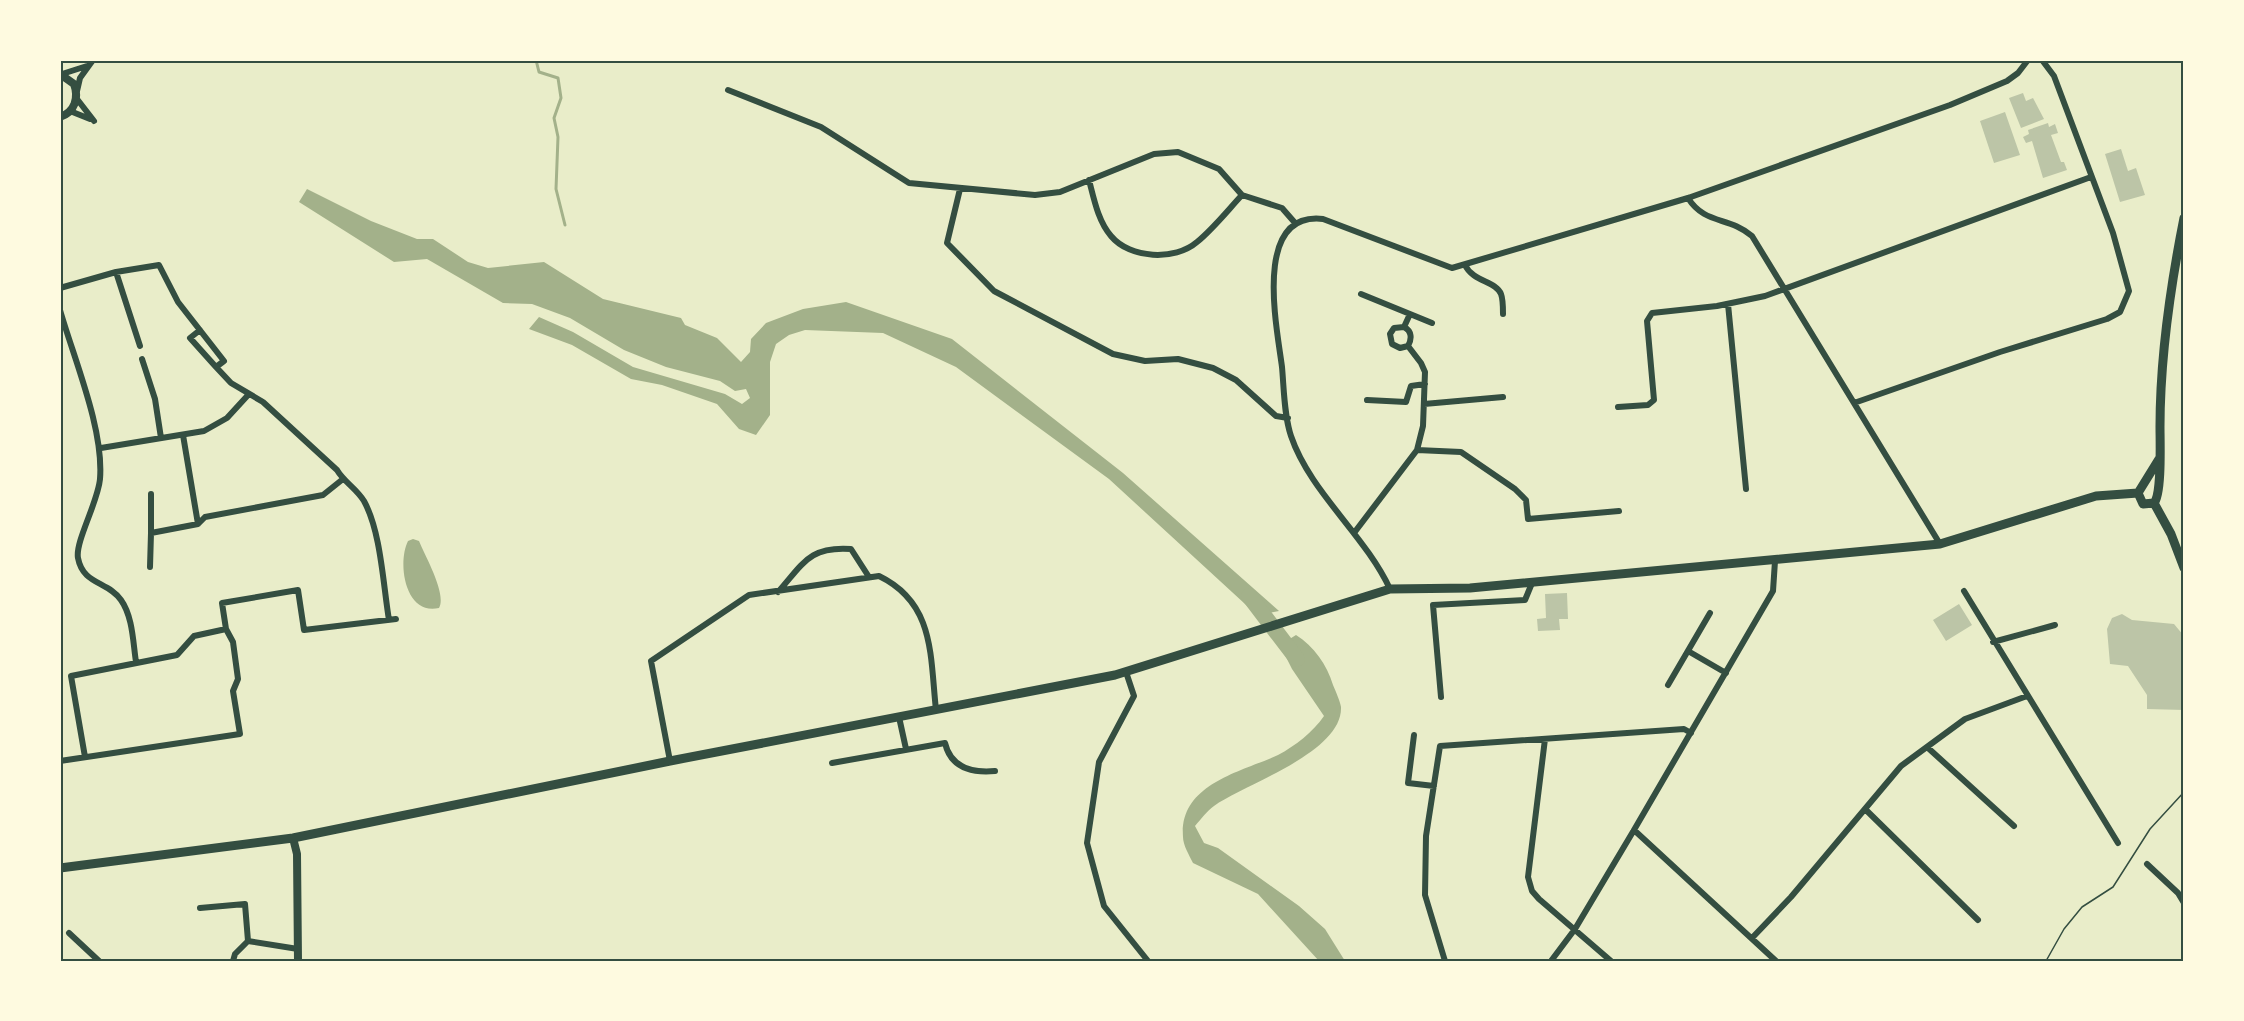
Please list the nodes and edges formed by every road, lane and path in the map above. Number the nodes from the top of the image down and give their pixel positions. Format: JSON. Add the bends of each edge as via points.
{"nodes":[{"id":1,"x":2028,"y":60,"type":"edge"},
{"id":2,"x":2042,"y":60,"type":"edge"},
{"id":3,"x":90,"y":63,"type":"edge"},
{"id":4,"x":61,"y":74,"type":"edge"},
{"id":5,"x":728,"y":90,"type":"dead end"},
{"id":6,"x":77,"y":95,"type":"junction"},
{"id":7,"x":70,"y":111,"type":"junction"},
{"id":8,"x":60,"y":117,"type":"edge"},
{"id":9,"x":2091,"y":177,"type":"junction"},
{"id":10,"x":1089,"y":180,"type":"junction"},
{"id":11,"x":960,"y":189,"type":"junction"},
{"id":12,"x":1242,"y":195,"type":"junction"},
{"id":13,"x":1688,"y":198,"type":"junction"},
{"id":14,"x":2184,"y":218,"type":"edge"},
{"id":15,"x":1296,"y":224,"type":"junction"},
{"id":16,"x":1465,"y":265,"type":"junction"},
{"id":17,"x":116,"y":272,"type":"junction"},
{"id":18,"x":60,"y":288,"type":"edge"},
{"id":19,"x":1785,"y":289,"type":"junction"},
{"id":20,"x":1361,"y":294,"type":"dead end"},
{"id":21,"x":1728,"y":304,"type":"junction"},
{"id":22,"x":60,"y":310,"type":"edge"},
{"id":23,"x":1410,"y":314,"type":"junction"},
{"id":24,"x":1503,"y":314,"type":"dead end"},
{"id":25,"x":1432,"y":323,"type":"dead end"},
{"id":26,"x":1404,"y":327,"type":"junction"},
{"id":27,"x":200,"y":330,"type":"junction"},
{"id":28,"x":140,"y":346,"type":"dead end"},
{"id":29,"x":1408,"y":346,"type":"junction"},
{"id":30,"x":142,"y":359,"type":"dead end"},
{"id":31,"x":216,"y":367,"type":"junction"},
{"id":32,"x":1425,"y":384,"type":"junction"},
{"id":33,"x":249,"y":394,"type":"junction"},
{"id":34,"x":1503,"y":397,"type":"dead end"},
{"id":35,"x":1367,"y":400,"type":"dead end"},
{"id":36,"x":1854,"y":403,"type":"junction"},
{"id":37,"x":1424,"y":404,"type":"junction"},
{"id":38,"x":1618,"y":407,"type":"dead end"},
{"id":39,"x":1288,"y":418,"type":"junction"},
{"id":40,"x":183,"y":435,"type":"junction"},
{"id":41,"x":161,"y":438,"type":"junction"},
{"id":42,"x":101,"y":448,"type":"junction"},
{"id":43,"x":1417,"y":450,"type":"junction"},
{"id":44,"x":2161,"y":455,"type":"junction"},
{"id":45,"x":343,"y":479,"type":"junction"},
{"id":46,"x":1746,"y":489,"type":"dead end"},
{"id":47,"x":2141,"y":489,"type":"junction"},
{"id":48,"x":2157,"y":489,"type":"junction"},
{"id":49,"x":151,"y":494,"type":"dead end"},
{"id":50,"x":2154,"y":503,"type":"junction"},
{"id":51,"x":1619,"y":511,"type":"dead end"},
{"id":52,"x":198,"y":524,"type":"junction"},
{"id":53,"x":151,"y":533,"type":"junction"},
{"id":54,"x":1354,"y":533,"type":"junction"},
{"id":55,"x":1940,"y":544,"type":"junction"},
{"id":56,"x":1775,"y":561,"type":"junction"},
{"id":57,"x":150,"y":567,"type":"dead end"},
{"id":58,"x":2184,"y":568,"type":"edge"},
{"id":59,"x":869,"y":577,"type":"junction"},
{"id":60,"x":1532,"y":583,"type":"junction"},
{"id":61,"x":1390,"y":589,"type":"junction"},
{"id":62,"x":1964,"y":591,"type":"dead end"},
{"id":63,"x":778,"y":592,"type":"junction"},
{"id":64,"x":1710,"y":613,"type":"dead end"},
{"id":65,"x":2055,"y":625,"type":"dead end"},
{"id":66,"x":226,"y":629,"type":"junction"},
{"id":67,"x":1993,"y":642,"type":"junction"},
{"id":68,"x":1688,"y":651,"type":"junction"},
{"id":69,"x":136,"y":662,"type":"junction"},
{"id":70,"x":1126,"y":672,"type":"junction"},
{"id":71,"x":1726,"y":673,"type":"junction"},
{"id":72,"x":1668,"y":685,"type":"dead end"},
{"id":73,"x":2027,"y":696,"type":"junction"},
{"id":74,"x":1441,"y":697,"type":"dead end"},
{"id":75,"x":936,"y":710,"type":"junction"},
{"id":76,"x":899,"y":717,"type":"junction"},
{"id":77,"x":1691,"y":733,"type":"junction"},
{"id":78,"x":1414,"y":735,"type":"dead end"},
{"id":79,"x":1545,"y":739,"type":"junction"},
{"id":80,"x":1927,"y":747,"type":"junction"},
{"id":81,"x":906,"y":749,"type":"junction"},
{"id":82,"x":85,"y":757,"type":"junction"},
{"id":83,"x":60,"y":761,"type":"edge"},
{"id":84,"x":670,"y":761,"type":"junction"},
{"id":85,"x":832,"y":763,"type":"dead end"},
{"id":86,"x":995,"y":771,"type":"dead end"},
{"id":87,"x":1434,"y":786,"type":"junction"},
{"id":88,"x":2184,"y":792,"type":"edge"},
{"id":89,"x":1865,"y":809,"type":"junction"},
{"id":90,"x":2014,"y":826,"type":"dead end"},
{"id":91,"x":1634,"y":830,"type":"junction"},
{"id":92,"x":293,"y":838,"type":"junction"},
{"id":93,"x":2118,"y":843,"type":"dead end"},
{"id":94,"x":2147,"y":864,"type":"dead end"},
{"id":95,"x":60,"y":868,"type":"edge"},
{"id":96,"x":2184,"y":887,"type":"edge"},
{"id":97,"x":2178,"y":893,"type":"junction"},
{"id":98,"x":2184,"y":903,"type":"edge"},
{"id":99,"x":200,"y":908,"type":"dead end"},
{"id":100,"x":1978,"y":920,"type":"dead end"},
{"id":101,"x":1575,"y":929,"type":"junction"},
{"id":102,"x":69,"y":933,"type":"dead end"},
{"id":103,"x":1752,"y":938,"type":"junction"},
{"id":104,"x":248,"y":941,"type":"junction"},
{"id":105,"x":298,"y":949,"type":"junction"},
{"id":106,"x":99,"y":961,"type":"edge"},
{"id":107,"x":233,"y":961,"type":"edge"},
{"id":108,"x":298,"y":961,"type":"edge"},
{"id":109,"x":1148,"y":961,"type":"edge"},
{"id":110,"x":1445,"y":961,"type":"edge"},
{"id":111,"x":1551,"y":961,"type":"edge"},
{"id":112,"x":1611,"y":961,"type":"edge"},
{"id":113,"x":1776,"y":961,"type":"edge"},
{"id":114,"x":2046,"y":961,"type":"edge"}],
"edges":[{"from":1,"to":13,"type":"street","via":[[2007,81],[1950,105]]},
{"from":2,"to":9,"type":"street","via":[[2054,76]]},
{"from":3,"to":4,"type":"street"},
{"from":3,"to":6,"type":"street","via":[[80,78]]},
{"from":4,"to":6,"type":"street","via":[[69,78]]},
{"from":5,"to":11,"type":"street","via":[[821,127],[909,183]]},
{"from":6,"to":7,"type":"street"},
{"from":6,"to":7,"type":"street","via":[[94,121]]},
{"from":7,"to":8,"type":"street"},
{"from":9,"to":19,"type":"street"},
{"from":9,"to":36,"type":"street","via":[[2113,233],[2129,291],[2120,312]]},
{"from":10,"to":11,"type":"street","via":[[1060,192],[1035,195]]},
{"from":10,"to":12,"type":"street","via":[[1154,154],[1178,152],[1219,169]]},
{"from":10,"to":12,"type":"street","via":[[1097,210],[1112,238],[1136,251],[1160,255],[1197,243]]},
{"from":11,"to":39,"type":"street","via":[[947,243],[994,291],[1113,354],[1145,361],[1178,359],[1213,368],[1236,380],[1276,417]]},
{"from":12,"to":15,"type":"street","via":[[1282,208]]},
{"from":13,"to":16,"type":"street"},
{"from":13,"to":19,"type":"street","via":[[1696,212],[1744,228]]},
{"from":14,"to":44,"type":"main road","via":[[2168,300],[2160,371]]},
{"from":15,"to":16,"type":"street","via":[[1323,219],[1439,265]]},
{"from":15,"to":39,"type":"street","via":[[1281,243],[1273,280]]},
{"from":16,"to":24,"type":"street","via":[[1470,275],[1502,294]]},
{"from":17,"to":18,"type":"street"},
{"from":17,"to":27,"type":"street","via":[[159,265],[178,302]]},
{"from":17,"to":28,"type":"street"},
{"from":19,"to":21,"type":"street"},
{"from":19,"to":36,"type":"street"},
{"from":20,"to":23,"type":"street"},
{"from":21,"to":38,"type":"street","via":[[1649,315],[1654,400],[1648,405]]},
{"from":21,"to":46,"type":"street"},
{"from":22,"to":42,"type":"street"},
{"from":23,"to":25,"type":"street"},
{"from":23,"to":26,"type":"street"},
{"from":26,"to":29,"type":"street","via":[[1411,334]]},
{"from":26,"to":29,"type":"street","via":[[1394,328],[1390,340],[1400,348]]},
{"from":27,"to":31,"type":"street","via":[[224,361]]},
{"from":27,"to":31,"type":"street","via":[[190,338]]},
{"from":29,"to":32,"type":"street","via":[[1421,363]]},
{"from":30,"to":41,"type":"street","via":[[155,399]]},
{"from":31,"to":33,"type":"street"},
{"from":32,"to":35,"type":"street","via":[[1411,386],[1406,402]]},
{"from":32,"to":37,"type":"street"},
{"from":33,"to":40,"type":"street","via":[[215,425]]},
{"from":33,"to":45,"type":"street","via":[[263,402]]},
{"from":34,"to":37,"type":"street"},
{"from":36,"to":55,"type":"street"},
{"from":37,"to":43,"type":"street"},
{"from":39,"to":54,"type":"street","via":[[1290,435],[1316,483]]},
{"from":40,"to":41,"type":"street"},
{"from":40,"to":52,"type":"street"},
{"from":41,"to":42,"type":"street"},
{"from":42,"to":69,"type":"street","via":[[96,501],[77,554],[88,579],[115,593],[126,608]]},
{"from":43,"to":51,"type":"street","via":[[1461,452],[1526,500],[1528,519]]},
{"from":43,"to":54,"type":"street"},
{"from":44,"to":47,"type":"main road"},
{"from":44,"to":48,"type":"main road"},
{"from":45,"to":52,"type":"street","via":[[324,495],[205,517]]},
{"from":45,"to":66,"type":"street","via":[[355,488],[372,520],[393,619],[304,630],[297,590],[222,603]]},
{"from":47,"to":48,"type":"main road","via":[[2150,484]]},
{"from":47,"to":50,"type":"main road","via":[[2143,504]]},
{"from":47,"to":55,"type":"main road","via":[[2097,496]]},
{"from":48,"to":50,"type":"main road"},
{"from":49,"to":53,"type":"street"},
{"from":50,"to":58,"type":"main road"},
{"from":52,"to":53,"type":"street"},
{"from":53,"to":57,"type":"street"},
{"from":54,"to":61,"type":"street","via":[[1382,571]]},
{"from":55,"to":56,"type":"main road"},
{"from":56,"to":60,"type":"main road"},
{"from":56,"to":71,"type":"street","via":[[1773,591]]},
{"from":59,"to":63,"type":"street"},
{"from":59,"to":63,"type":"street","via":[[851,549],[828,548],[809,557]]},
{"from":59,"to":75,"type":"street","via":[[879,576],[892,582],[911,598],[926,623]]},
{"from":60,"to":61,"type":"main road"},
{"from":60,"to":74,"type":"street","via":[[1525,600],[1433,605]]},
{"from":61,"to":70,"type":"main road"},
{"from":62,"to":67,"type":"street"},
{"from":63,"to":84,"type":"street","via":[[749,595],[651,661]]},
{"from":64,"to":68,"type":"street"},
{"from":65,"to":67,"type":"street"},
{"from":66,"to":69,"type":"street","via":[[194,636],[177,655]]},
{"from":66,"to":82,"type":"street","via":[[238,679],[233,691],[240,734]]},
{"from":67,"to":73,"type":"street"},
{"from":68,"to":71,"type":"street"},
{"from":68,"to":72,"type":"street"},
{"from":69,"to":82,"type":"street","via":[[72,676]]},
{"from":70,"to":75,"type":"main road"},
{"from":70,"to":109,"type":"street","via":[[1134,696],[1099,762],[1087,843],[1104,906]]},
{"from":71,"to":77,"type":"street"},
{"from":73,"to":80,"type":"street","via":[[1965,719]]},
{"from":73,"to":93,"type":"street"},
{"from":75,"to":76,"type":"main road"},
{"from":76,"to":81,"type":"street"},
{"from":76,"to":84,"type":"main road"},
{"from":77,"to":79,"type":"street","via":[[1684,729]]},
{"from":77,"to":91,"type":"street"},
{"from":78,"to":87,"type":"street","via":[[1408,783]]},
{"from":79,"to":87,"type":"street","via":[[1440,746]]},
{"from":79,"to":101,"type":"street","via":[[1529,882],[1535,896]]},
{"from":80,"to":89,"type":"street","via":[[1902,766]]},
{"from":80,"to":90,"type":"street"},
{"from":81,"to":85,"type":"street"},
{"from":81,"to":86,"type":"street","via":[[945,743],[947,752],[963,767],[976,773]]},
{"from":82,"to":83,"type":"street"},
{"from":84,"to":92,"type":"main road"},
{"from":87,"to":110,"type":"street","via":[[1426,836],[1425,895]]},
{"from":88,"to":114,"type":"path","via":[[2150,829],[2113,887],[2082,907],[2064,929]]},
{"from":89,"to":100,"type":"street"},
{"from":89,"to":103,"type":"street"},
{"from":91,"to":101,"type":"street"},
{"from":91,"to":103,"type":"street"},
{"from":92,"to":95,"type":"main road"},
{"from":92,"to":105,"type":"main road","via":[[297,854]]},
{"from":94,"to":97,"type":"street"},
{"from":96,"to":97,"type":"street"},
{"from":97,"to":98,"type":"street"},
{"from":99,"to":104,"type":"street","via":[[245,904]]},
{"from":101,"to":111,"type":"street"},
{"from":101,"to":112,"type":"street"},
{"from":102,"to":106,"type":"street"},
{"from":103,"to":113,"type":"street"},
{"from":104,"to":105,"type":"street"},
{"from":104,"to":107,"type":"street"},
{"from":105,"to":108,"type":"main road"}]}
